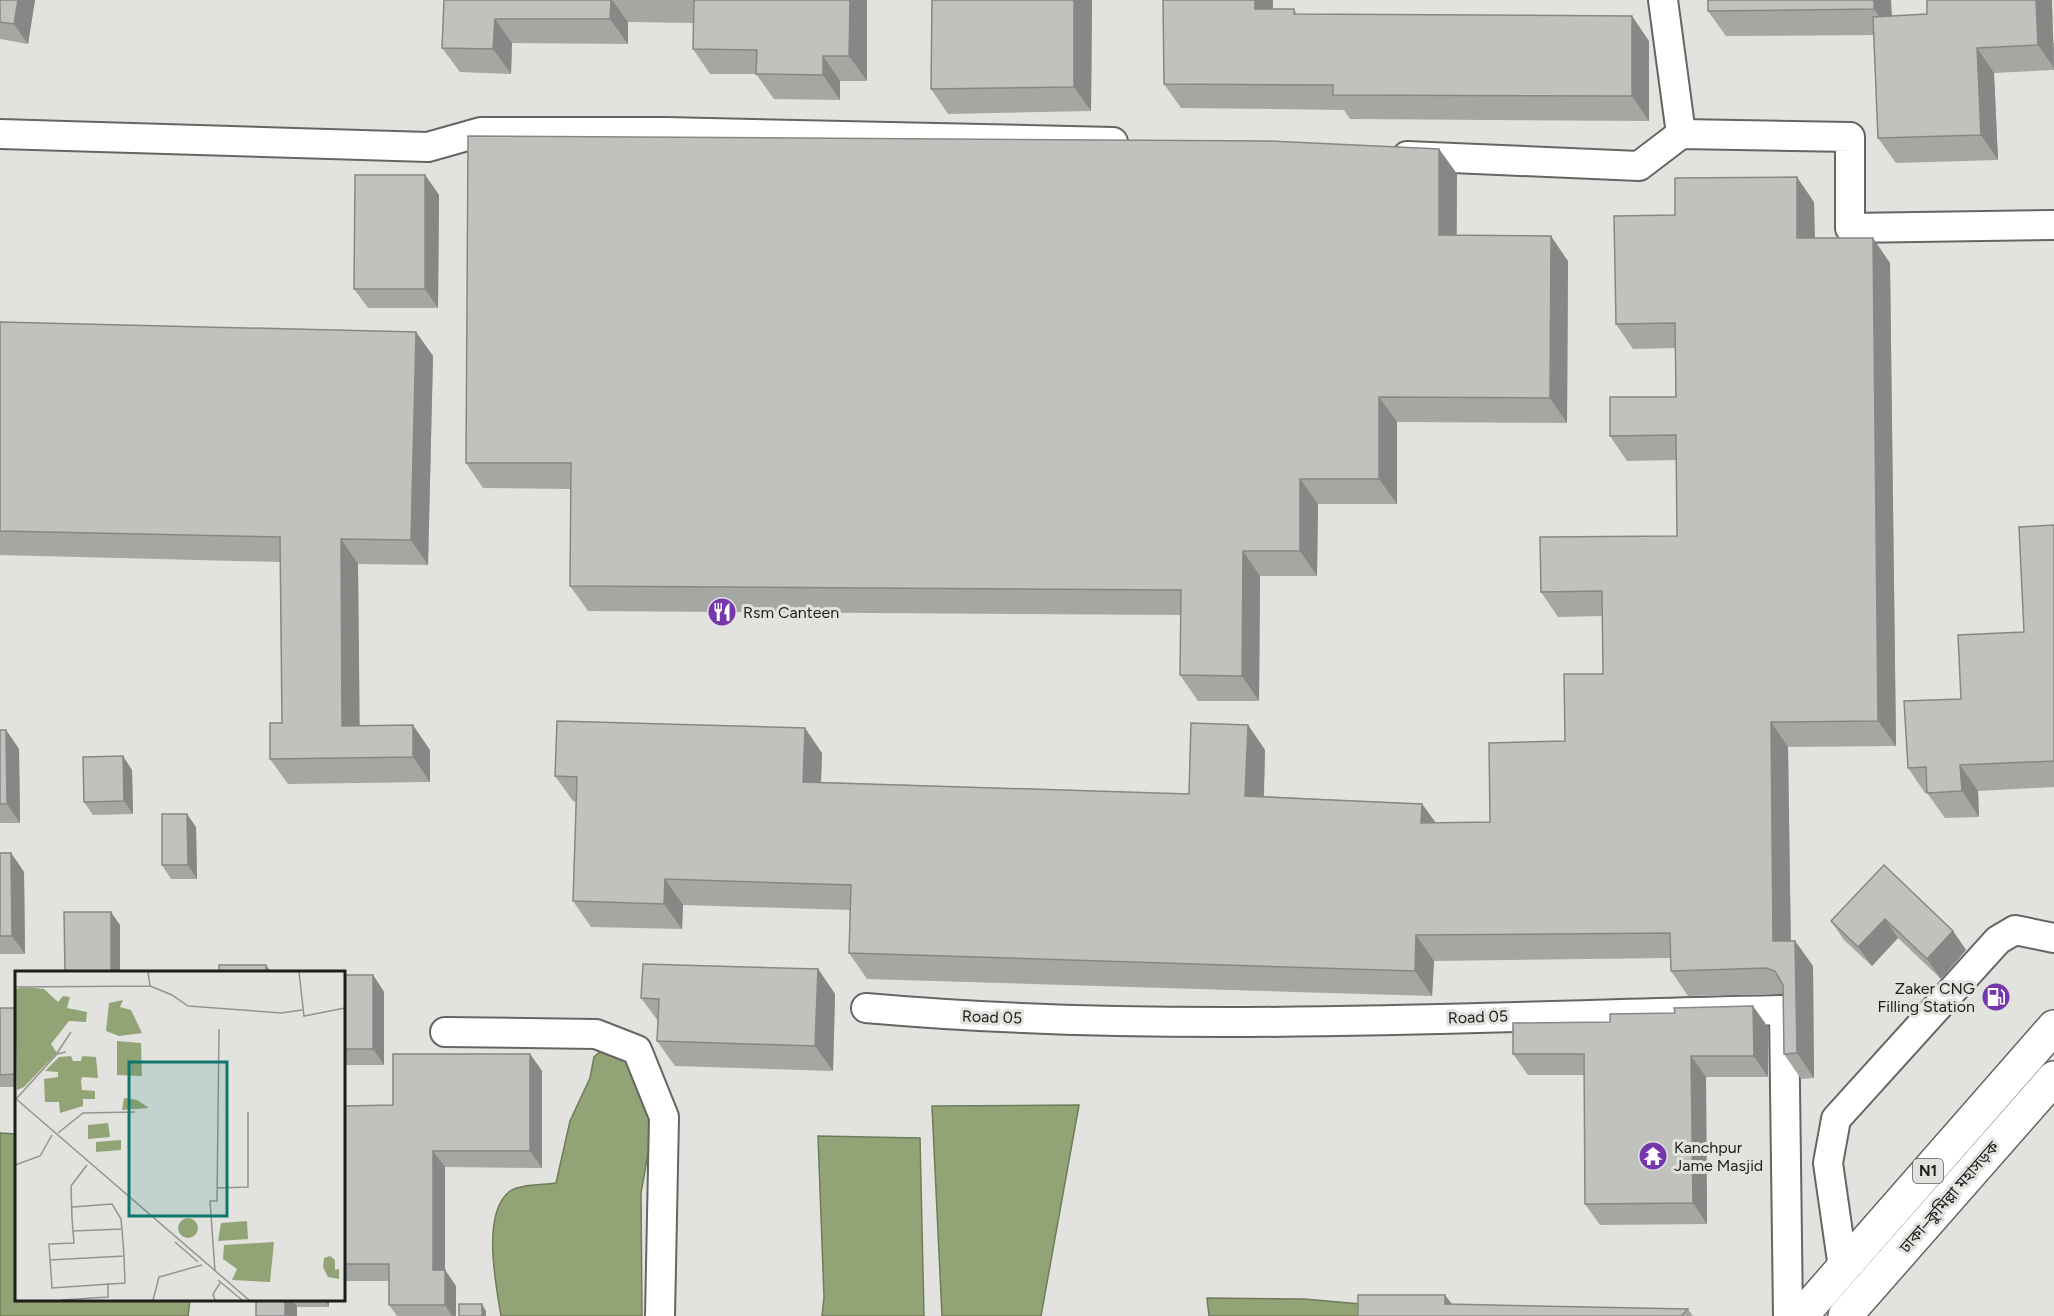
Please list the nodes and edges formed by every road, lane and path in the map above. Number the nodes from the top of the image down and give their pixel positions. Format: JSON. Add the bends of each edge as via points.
{"nodes":[{"id":1,"x":1663,"y":0,"type":"edge"},
{"id":2,"x":0,"y":134,"type":"edge"},
{"id":3,"x":1681,"y":135,"type":"junction"},
{"id":4,"x":1138,"y":143,"type":"edge"},
{"id":5,"x":1376,"y":154,"type":"edge"},
{"id":6,"x":2054,"y":225,"type":"edge"},
{"id":7,"x":2054,"y":938,"type":"edge"},
{"id":8,"x":866,"y":1008,"type":"dead end"},
{"id":9,"x":2054,"y":1027,"type":"edge"},
{"id":10,"x":446,"y":1032,"type":"dead end"},
{"id":11,"x":2054,"y":1078,"type":"edge"},
{"id":12,"x":1844,"y":1268,"type":"junction"},
{"id":13,"x":660,"y":1316,"type":"edge"},
{"id":14,"x":1788,"y":1316,"type":"edge"},
{"id":15,"x":1801,"y":1316,"type":"edge"},
{"id":16,"x":1845,"y":1316,"type":"edge"}],
"edges":[{"from":1,"to":3,"type":"street"},
{"from":2,"to":4,"type":"street","via":[[428,147],[481,132],[1031,138]]},
{"from":3,"to":5,"type":"street","via":[[1639,166]]},
{"from":3,"to":6,"type":"street","via":[[1850,137],[1850,228]]},
{"from":7,"to":12,"type":"street","via":[[2015,930],[1998,940],[1836,1119],[1828,1163]]},
{"from":8,"to":14,"type":"street","name":"Road 05","via":[[960,1016],[1249,1023],[1784,1010]]},
{"from":9,"to":12,"type":"highway","name":"ঢাকা–কুমিল্লা মহাসড়ক","number":"N1"},
{"from":10,"to":13,"type":"street","via":[[596,1034],[637,1050],[664,1117]]},
{"from":11,"to":16,"type":"highway","name":"ঢাকা–কুমিল্লা মহাসড়ক","number":"N1"},
{"from":12,"to":15,"type":"highway","name":"ঢাকা–কুমিল্লা মহাসড়ক","number":"N1"}]}
